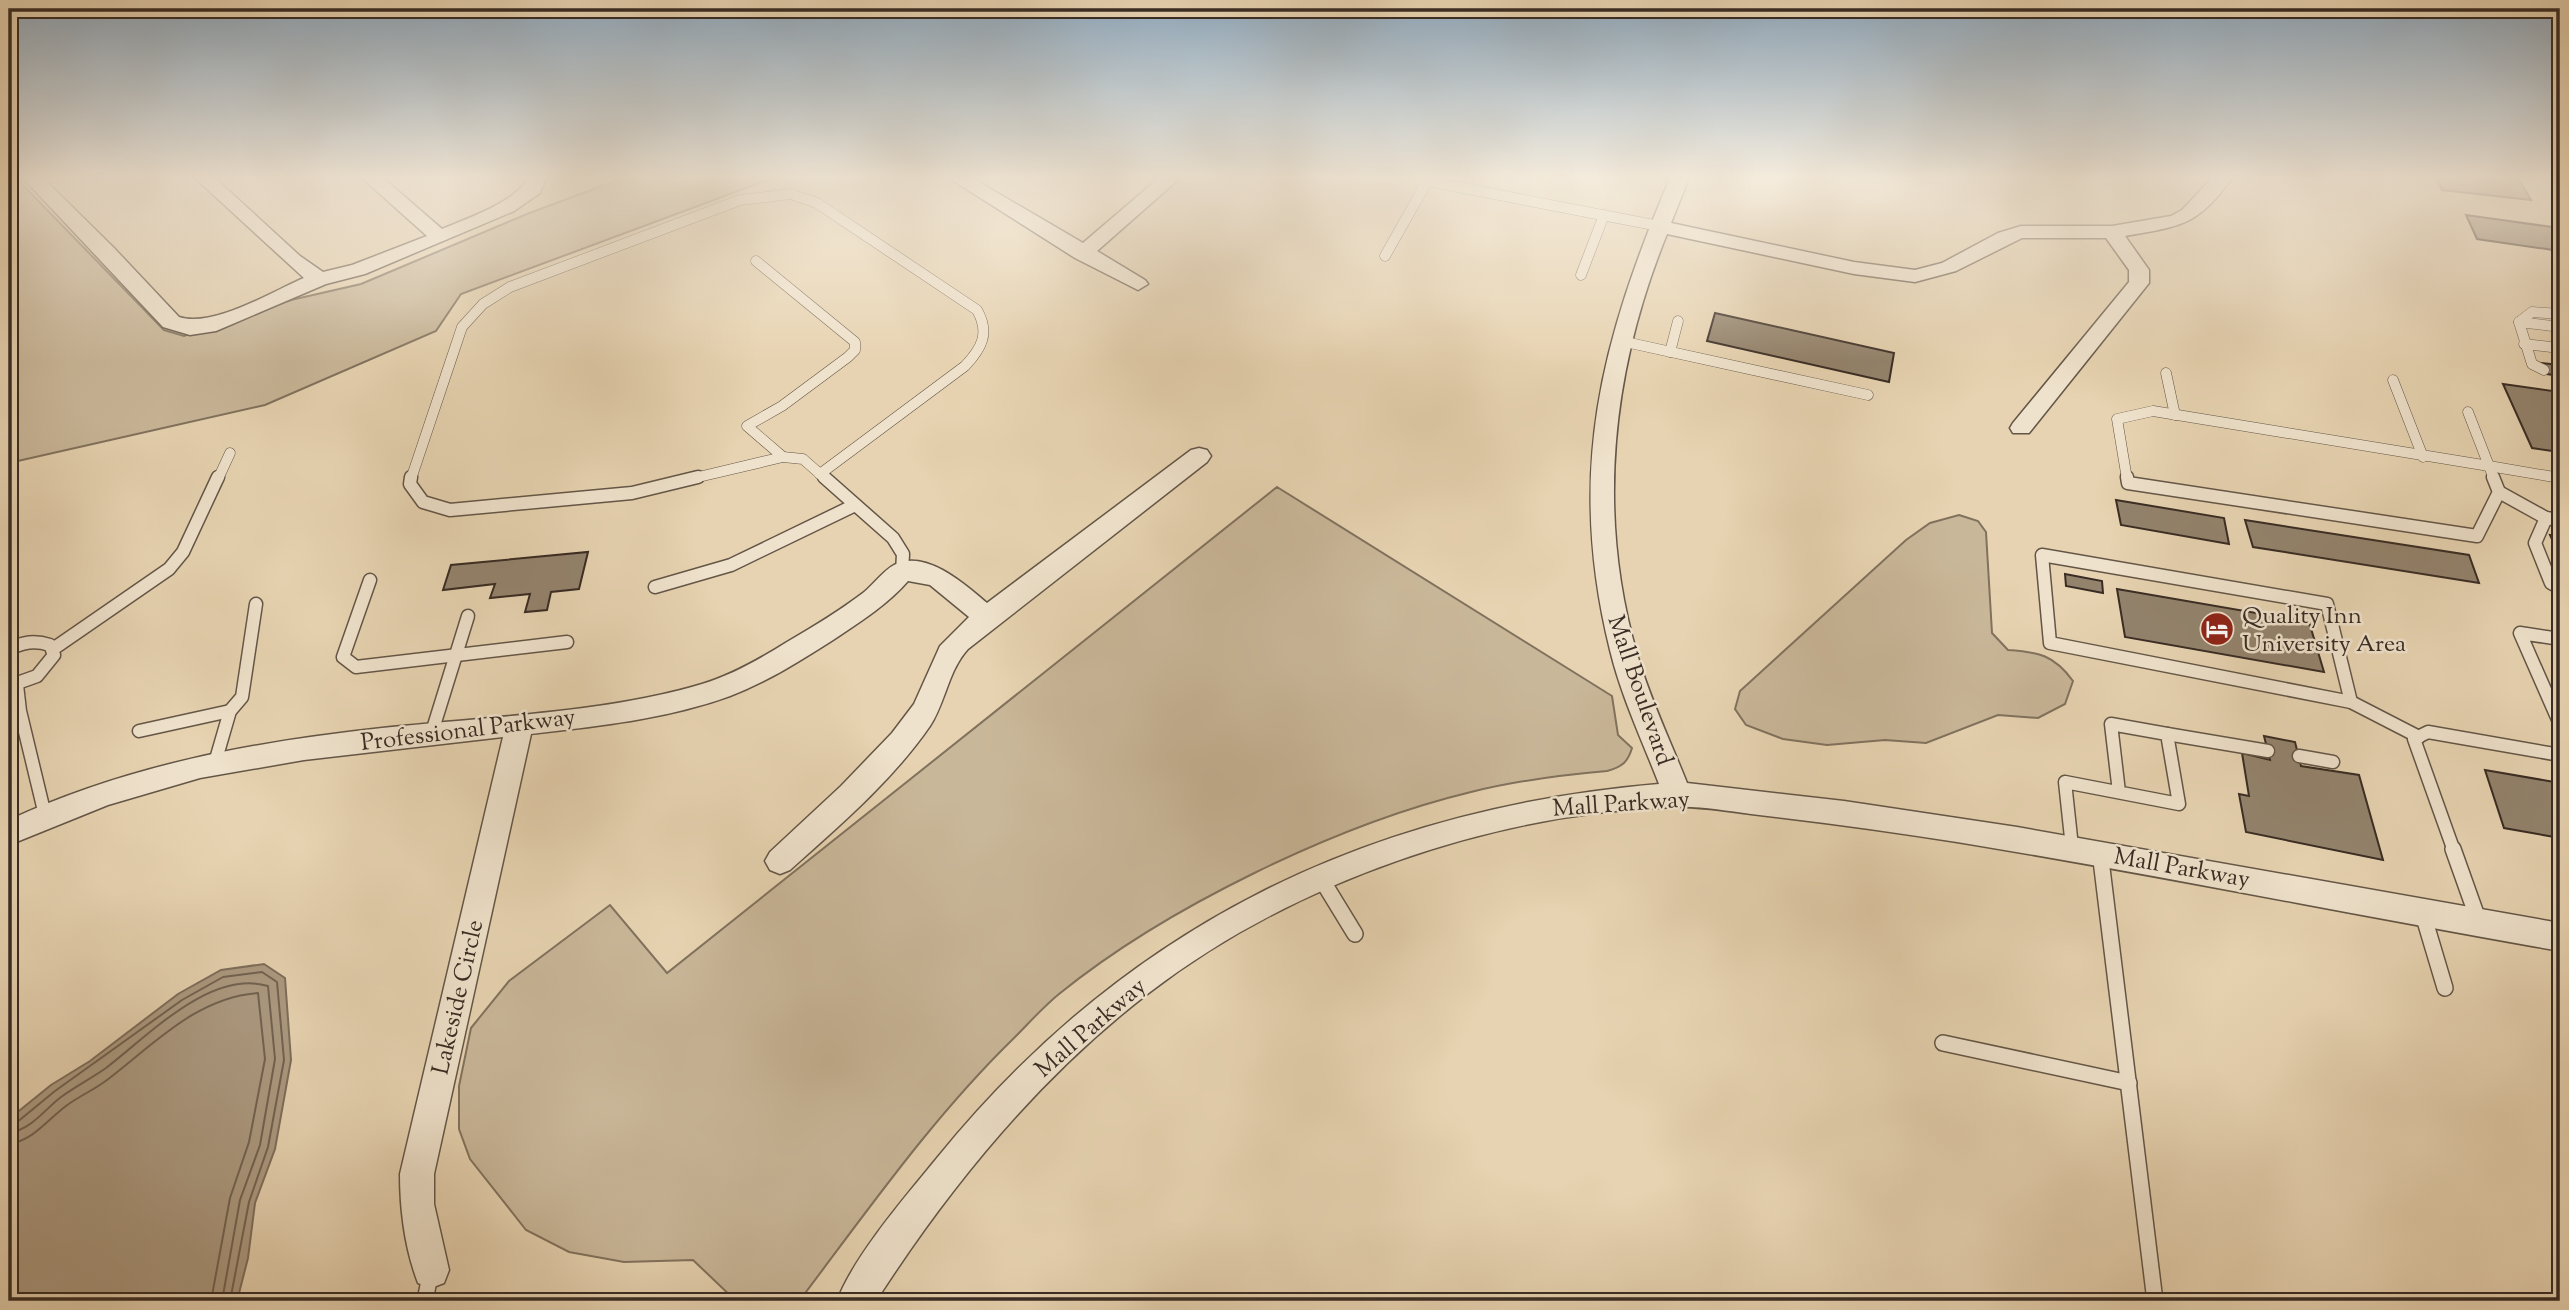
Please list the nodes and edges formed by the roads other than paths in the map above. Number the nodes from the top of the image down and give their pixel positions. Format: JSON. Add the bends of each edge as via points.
{"nodes":[{"id":1,"x":93,"y":239,"type":"edge"},
{"id":2,"x":270,"y":239,"type":"edge"},
{"id":3,"x":435,"y":239,"type":"edge"},
{"id":4,"x":637,"y":239,"type":"edge"},
{"id":5,"x":871,"y":239,"type":"edge"},
{"id":6,"x":1058,"y":239,"type":"edge"},
{"id":7,"x":1099,"y":239,"type":"edge"},
{"id":8,"x":1394,"y":239,"type":"edge"},
{"id":9,"x":1595,"y":239,"type":"edge"},
{"id":10,"x":1655,"y":239,"type":"edge"},
{"id":11,"x":1720,"y":239,"type":"edge"},
{"id":12,"x":2001,"y":239,"type":"edge"},
{"id":13,"x":2117,"y":239,"type":"edge"},
{"id":14,"x":1082,"y":254,"type":"junction"},
{"id":15,"x":1385,"y":256,"type":"dead end"},
{"id":16,"x":756,"y":261,"type":"dead end"},
{"id":17,"x":1581,"y":275,"type":"dead end"},
{"id":18,"x":319,"y":279,"type":"junction"},
{"id":19,"x":1138,"y":284,"type":"dead end"},
{"id":20,"x":2560,"y":314,"type":"edge"},
{"id":21,"x":1678,"y":321,"type":"dead end"},
{"id":22,"x":2519,"y":322,"type":"junction"},
{"id":23,"x":2560,"y":327,"type":"edge"},
{"id":24,"x":1621,"y":341,"type":"junction"},
{"id":25,"x":2524,"y":344,"type":"junction"},
{"id":26,"x":2560,"y":348,"type":"edge"},
{"id":27,"x":1670,"y":352,"type":"junction"},
{"id":28,"x":2544,"y":370,"type":"dead end"},
{"id":29,"x":2166,"y":373,"type":"dead end"},
{"id":30,"x":2393,"y":380,"type":"dead end"},
{"id":31,"x":1868,"y":395,"type":"dead end"},
{"id":32,"x":2468,"y":412,"type":"dead end"},
{"id":33,"x":2175,"y":415,"type":"junction"},
{"id":34,"x":2021,"y":428,"type":"dead end"},
{"id":35,"x":230,"y":453,"type":"dead end"},
{"id":36,"x":1199,"y":456,"type":"dead end"},
{"id":37,"x":783,"y":457,"type":"junction"},
{"id":38,"x":2423,"y":457,"type":"junction"},
{"id":39,"x":2489,"y":468,"type":"junction"},
{"id":40,"x":820,"y":474,"type":"junction"},
{"id":41,"x":2560,"y":478,"type":"edge"},
{"id":42,"x":2499,"y":492,"type":"junction"},
{"id":43,"x":853,"y":506,"type":"junction"},
{"id":44,"x":2546,"y":518,"type":"junction"},
{"id":45,"x":2560,"y":520,"type":"edge"},
{"id":46,"x":902,"y":572,"type":"junction"},
{"id":47,"x":370,"y":580,"type":"dead end"},
{"id":48,"x":654,"y":587,"type":"dead end"},
{"id":49,"x":2560,"y":588,"type":"edge"},
{"id":50,"x":256,"y":604,"type":"dead end"},
{"id":51,"x":468,"y":616,"type":"dead end"},
{"id":52,"x":987,"y":617,"type":"junction"},
{"id":53,"x":2560,"y":639,"type":"edge"},
{"id":54,"x":567,"y":642,"type":"dead end"},
{"id":55,"x":9,"y":649,"type":"edge"},
{"id":56,"x":53,"y":649,"type":"junction"},
{"id":57,"x":456,"y":655,"type":"junction"},
{"id":58,"x":13,"y":685,"type":"edge"},
{"id":59,"x":2351,"y":702,"type":"junction"},
{"id":60,"x":230,"y":711,"type":"junction"},
{"id":61,"x":520,"y":724,"type":"junction"},
{"id":62,"x":2560,"y":724,"type":"edge"},
{"id":63,"x":139,"y":731,"type":"dead end"},
{"id":64,"x":432,"y":732,"type":"junction"},
{"id":65,"x":2167,"y":734,"type":"junction"},
{"id":66,"x":2419,"y":737,"type":"junction"},
{"id":67,"x":2268,"y":751,"type":"dead end"},
{"id":68,"x":2560,"y":755,"type":"edge"},
{"id":69,"x":2299,"y":756,"type":"dead end"},
{"id":70,"x":2333,"y":762,"type":"dead end"},
{"id":71,"x":214,"y":766,"type":"junction"},
{"id":72,"x":2119,"y":792,"type":"junction"},
{"id":73,"x":1677,"y":794,"type":"junction"},
{"id":74,"x":45,"y":816,"type":"junction"},
{"id":75,"x":9,"y":833,"type":"edge"},
{"id":76,"x":2086,"y":850,"type":"junction"},
{"id":77,"x":780,"y":860,"type":"dead end"},
{"id":78,"x":1322,"y":880,"type":"junction"},
{"id":79,"x":2422,"y":911,"type":"junction"},
{"id":80,"x":2479,"y":922,"type":"junction"},
{"id":81,"x":1355,"y":934,"type":"dead end"},
{"id":82,"x":2560,"y":937,"type":"edge"},
{"id":83,"x":2445,"y":988,"type":"dead end"},
{"id":84,"x":1943,"y":1043,"type":"dead end"},
{"id":85,"x":2129,"y":1083,"type":"junction"},
{"id":86,"x":431,"y":1270,"type":"joint"},
{"id":87,"x":425,"y":1301,"type":"edge"},
{"id":88,"x":855,"y":1301,"type":"edge"},
{"id":89,"x":2155,"y":1301,"type":"edge"}],
"edges":[{"from":1,"to":18,"type":"street","via":[[171,321],[190,328],[216,324]]},
{"from":2,"to":18,"type":"street"},
{"from":3,"to":18,"type":"street","via":[[382,262]]},
{"from":4,"to":37,"type":"lane","via":[[510,287],[472,311],[462,327],[410,484],[423,502],[450,510],[632,493]]},
{"from":5,"to":40,"type":"lane","via":[[976,310],[987,336],[965,366]]},
{"from":6,"to":14,"type":"street"},
{"from":7,"to":14,"type":"street"},
{"from":8,"to":15,"type":"lane"},
{"from":9,"to":17,"type":"lane"},
{"from":10,"to":24,"type":"street","name":"Mall Boulevard"},
{"from":11,"to":12,"type":"street","via":[[1915,276],[1950,267]]},
{"from":13,"to":34,"type":"street","via":[[2139,270],[2139,283]]},
{"from":14,"to":19,"type":"street"},
{"from":16,"to":37,"type":"lane","via":[[855,342],[848,357],[747,426]]},
{"from":20,"to":22,"type":"lane","via":[[2532,312]]},
{"from":21,"to":27,"type":"lane"},
{"from":22,"to":23,"type":"lane"},
{"from":22,"to":25,"type":"lane"},
{"from":24,"to":27,"type":"lane"},
{"from":24,"to":73,"type":"street","name":"Mall Boulevard","via":[[1603,424],[1599,493],[1604,569],[1623,653]]},
{"from":25,"to":26,"type":"lane"},
{"from":25,"to":28,"type":"lane","via":[[2532,364]]},
{"from":27,"to":31,"type":"lane"},
{"from":29,"to":33,"type":"lane"},
{"from":30,"to":38,"type":"lane"},
{"from":32,"to":39,"type":"lane"},
{"from":33,"to":38,"type":"lane"},
{"from":33,"to":42,"type":"lane","via":[[2153,411],[2117,419],[2128,483],[2477,536]]},
{"from":35,"to":56,"type":"lane","via":[[183,552],[169,569]]},
{"from":36,"to":52,"type":"street"},
{"from":37,"to":40,"type":"lane","via":[[803,459]]},
{"from":38,"to":39,"type":"lane"},
{"from":39,"to":41,"type":"lane"},
{"from":39,"to":42,"type":"lane"},
{"from":40,"to":43,"type":"lane"},
{"from":42,"to":44,"type":"lane"},
{"from":43,"to":46,"type":"lane","via":[[893,538],[903,554]]},
{"from":43,"to":48,"type":"lane","via":[[689,580]]},
{"from":44,"to":45,"type":"lane"},
{"from":44,"to":49,"type":"lane","via":[[2535,543],[2551,583]]},
{"from":46,"to":52,"type":"street","via":[[921,570],[937,575]]},
{"from":46,"to":61,"type":"street","name":"Professional Parkway","via":[[863,608],[771,666],[722,688],[624,710]]},
{"from":47,"to":57,"type":"lane","via":[[344,657],[356,667]]},
{"from":50,"to":60,"type":"lane","via":[[242,697]]},
{"from":51,"to":57,"type":"lane"},
{"from":52,"to":77,"type":"street","via":[[956,643],[944,660],[933,697],[917,722],[826,820]]},
{"from":53,"to":62,"type":"lane","via":[[2520,633]]},
{"from":54,"to":57,"type":"lane"},
{"from":55,"to":56,"type":"lane","via":[[34,641]]},
{"from":56,"to":58,"type":"lane","via":[[45,669]]},
{"from":57,"to":64,"type":"lane"},
{"from":58,"to":74,"type":"lane"},
{"from":59,"to":59,"type":"lane","via":[[2327,604],[2042,555],[2050,643]]},
{"from":59,"to":66,"type":"lane"},
{"from":60,"to":63,"type":"lane"},
{"from":60,"to":71,"type":"lane"},
{"from":61,"to":64,"type":"street","name":"Professional Parkway"},
{"from":61,"to":86,"type":"street","name":"Lakeside Circle","via":[[416,1174],[417,1204]]},
{"from":64,"to":71,"type":"street","name":"Professional Parkway"},
{"from":65,"to":67,"type":"lane"},
{"from":65,"to":72,"type":"lane","via":[[2111,724]]},
{"from":65,"to":72,"type":"lane","via":[[2179,804]]},
{"from":66,"to":68,"type":"lane","via":[[2428,732]]},
{"from":66,"to":80,"type":"lane","via":[[2414,740]]},
{"from":69,"to":70,"type":"lane"},
{"from":71,"to":74,"type":"street","name":"Professional Parkway","via":[[113,789]]},
{"from":72,"to":76,"type":"lane","via":[[2065,782]]},
{"from":73,"to":76,"type":"street","name":"Mall Parkway","via":[[1817,808]]},
{"from":73,"to":78,"type":"street","name":"Mall Parkway","via":[[1540,809],[1421,840]]},
{"from":74,"to":75,"type":"street","name":"Professional Parkway"},
{"from":76,"to":79,"type":"street","name":"Mall Parkway"},
{"from":76,"to":85,"type":"lane"},
{"from":78,"to":81,"type":"lane"},
{"from":78,"to":88,"type":"street","name":"Mall Parkway","via":[[1248,913],[1192,946],[1082,1027],[1003,1105],[928,1194]]},
{"from":79,"to":80,"type":"street","name":"Mall Parkway"},
{"from":79,"to":83,"type":"lane"},
{"from":80,"to":82,"type":"street","name":"Mall Parkway"},
{"from":84,"to":85,"type":"lane"},
{"from":85,"to":89,"type":"lane"},
{"from":86,"to":87,"type":"lane"}]}
